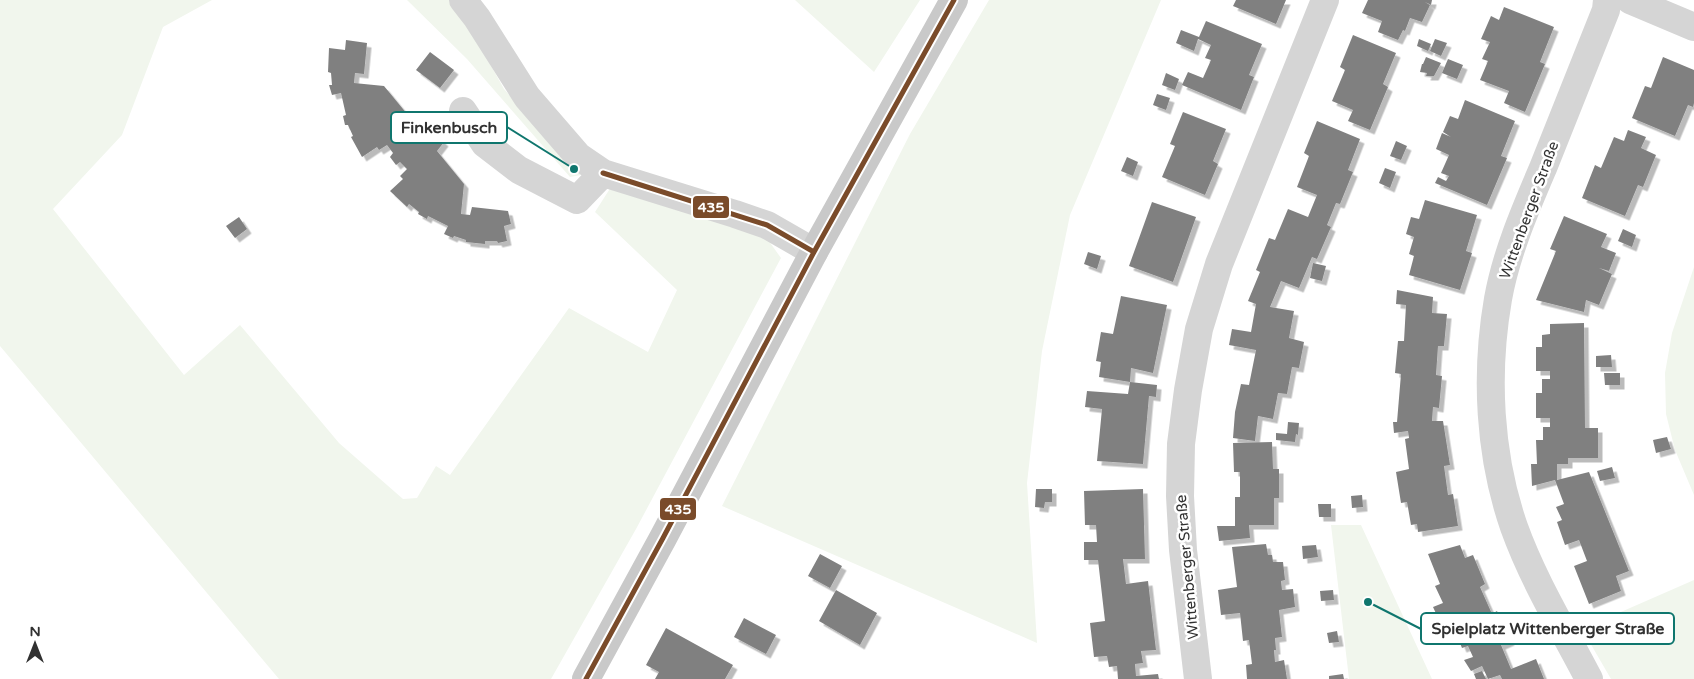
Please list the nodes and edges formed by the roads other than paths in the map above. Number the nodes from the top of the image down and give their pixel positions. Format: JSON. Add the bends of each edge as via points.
{"nodes":[{"id":1,"x":463,"y":0,"type":"edge"},
{"id":2,"x":954,"y":0,"type":"edge"},
{"id":3,"x":1325,"y":0,"type":"edge"},
{"id":4,"x":1607,"y":0,"type":"edge"},
{"id":5,"x":1630,"y":0,"type":"edge"},
{"id":6,"x":1694,"y":27,"type":"edge"},
{"id":7,"x":463,"y":111,"type":"dead end"},
{"id":8,"x":603,"y":173,"type":"junction"},
{"id":9,"x":814,"y":252,"type":"junction"},
{"id":10,"x":586,"y":679,"type":"edge"},
{"id":11,"x":1198,"y":679,"type":"edge"},
{"id":12,"x":1588,"y":679,"type":"edge"}],
"edges":[{"from":1,"to":8,"type":"street","via":[[526,97],[578,156]]},
{"from":2,"to":9,"type":"main road"},
{"from":3,"to":11,"type":"street","name":"Wittenberger Straße","via":[[1219,264],[1192,364],[1181,444],[1180,496]]},
{"from":4,"to":12,"type":"street","name":"Wittenberger Straße","via":[[1606,10],[1510,252],[1498,299],[1490,391],[1501,483],[1514,526],[1534,576]]},
{"from":5,"to":6,"type":"street"},
{"from":7,"to":8,"type":"street","via":[[484,144],[519,170],[577,200]]},
{"from":8,"to":9,"type":"street","via":[[767,225]]},
{"from":9,"to":10,"type":"main road"}]}
